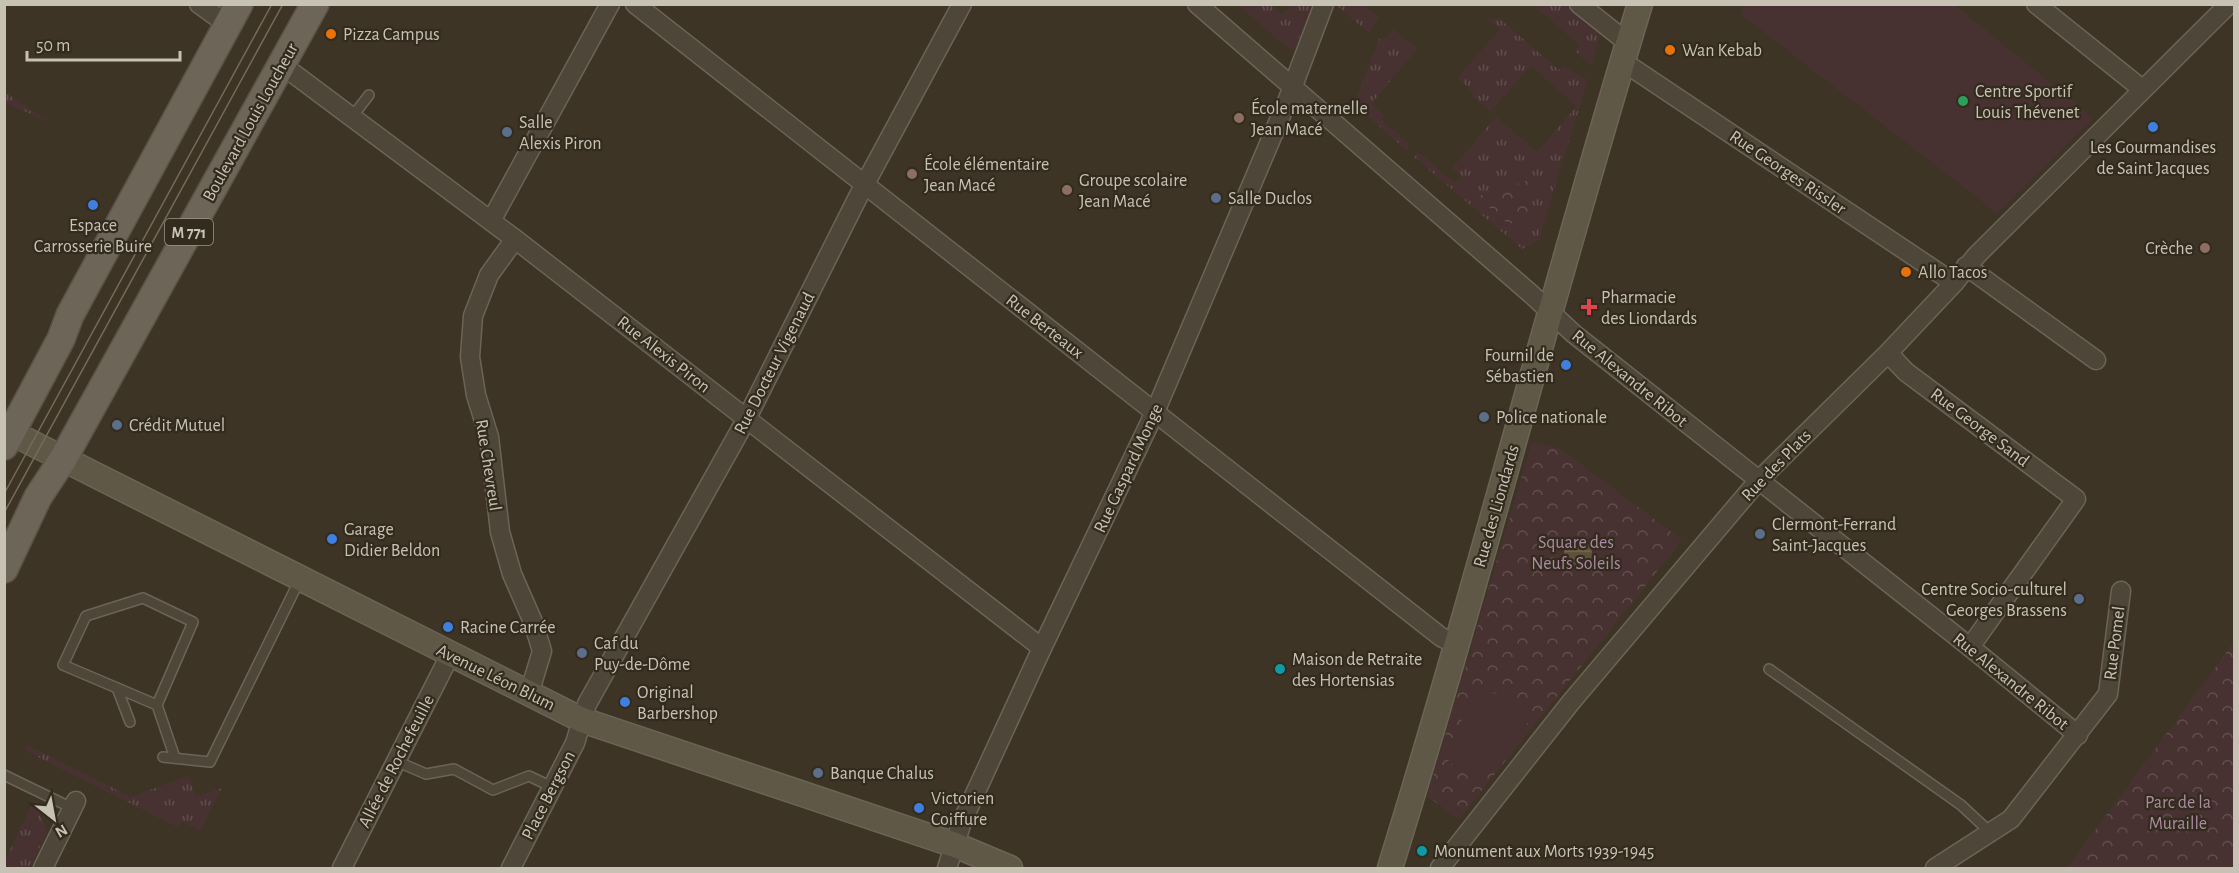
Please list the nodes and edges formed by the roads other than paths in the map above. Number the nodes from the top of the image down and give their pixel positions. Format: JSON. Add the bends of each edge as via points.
{"nodes":[{"id":1,"x":199,"y":4,"type":"edge"},
{"id":2,"x":315,"y":4,"type":"edge"},
{"id":3,"x":610,"y":4,"type":"edge"},
{"id":4,"x":635,"y":4,"type":"edge"},
{"id":5,"x":962,"y":4,"type":"edge"},
{"id":6,"x":1197,"y":4,"type":"edge"},
{"id":7,"x":1324,"y":4,"type":"edge"},
{"id":8,"x":1579,"y":4,"type":"edge"},
{"id":9,"x":1640,"y":4,"type":"edge"},
{"id":10,"x":2036,"y":4,"type":"edge"},
{"id":11,"x":2229,"y":4,"type":"edge"},
{"id":12,"x":234,"y":15,"type":"edge"},
{"id":13,"x":1625,"y":52,"type":"junction"},
{"id":14,"x":282,"y":65,"type":"junction"},
{"id":15,"x":1293,"y":86,"type":"junction"},
{"id":16,"x":2142,"y":89,"type":"junction"},
{"id":17,"x":369,"y":95,"type":"dead end"},
{"id":18,"x":352,"y":117,"type":"junction"},
{"id":19,"x":865,"y":184,"type":"junction"},
{"id":20,"x":491,"y":221,"type":"junction"},
{"id":21,"x":515,"y":239,"type":"junction"},
{"id":22,"x":1966,"y":266,"type":"junction"},
{"id":23,"x":1954,"y":283,"type":"junction"},
{"id":24,"x":1550,"y":312,"type":"junction"},
{"id":25,"x":1888,"y":352,"type":"junction"},
{"id":26,"x":2096,"y":360,"type":"dead end"},
{"id":27,"x":1155,"y":412,"type":"junction"},
{"id":28,"x":747,"y":418,"type":"junction"},
{"id":29,"x":7,"y":436,"type":"edge"},
{"id":30,"x":63,"y":459,"type":"junction"},
{"id":31,"x":1758,"y":481,"type":"junction"},
{"id":32,"x":4,"y":569,"type":"edge"},
{"id":33,"x":300,"y":579,"type":"junction"},
{"id":34,"x":2121,"y":591,"type":"dead end"},
{"id":35,"x":1457,"y":645,"type":"junction"},
{"id":36,"x":1970,"y":647,"type":"junction"},
{"id":37,"x":1042,"y":648,"type":"junction"},
{"id":38,"x":450,"y":655,"type":"junction"},
{"id":39,"x":1769,"y":669,"type":"dead end"},
{"id":40,"x":117,"y":688,"type":"junction"},
{"id":41,"x":529,"y":694,"type":"junction"},
{"id":42,"x":157,"y":705,"type":"junction"},
{"id":43,"x":582,"y":720,"type":"junction"},
{"id":44,"x":130,"y":722,"type":"dead end"},
{"id":45,"x":2078,"y":735,"type":"junction"},
{"id":46,"x":163,"y":757,"type":"dead end"},
{"id":47,"x":175,"y":758,"type":"junction"},
{"id":48,"x":396,"y":761,"type":"junction"},
{"id":49,"x":4,"y":775,"type":"edge"},
{"id":50,"x":552,"y":788,"type":"junction"},
{"id":51,"x":74,"y":804,"type":"joint"},
{"id":52,"x":1990,"y":832,"type":"junction"},
{"id":53,"x":955,"y":845,"type":"junction"},
{"id":54,"x":43,"y":868,"type":"edge"},
{"id":55,"x":342,"y":868,"type":"edge"},
{"id":56,"x":511,"y":868,"type":"edge"},
{"id":57,"x":947,"y":868,"type":"edge"},
{"id":58,"x":1010,"y":868,"type":"edge"},
{"id":59,"x":1390,"y":868,"type":"edge"},
{"id":60,"x":1440,"y":868,"type":"edge"},
{"id":61,"x":1935,"y":868,"type":"edge"}],
"edges":[{"from":1,"to":12,"type":"street"},
{"from":2,"to":14,"type":"main road","name":"Boulevard Louis Loucheur","number":"M 771"},
{"from":3,"to":20,"type":"street"},
{"from":4,"to":19,"type":"street","name":"Rue Berteaux"},
{"from":5,"to":19,"type":"street","name":"Rue Docteur Vigenaud"},
{"from":6,"to":15,"type":"street","name":"Rue Alexandre Ribot"},
{"from":7,"to":15,"type":"street","name":"Rue Gaspard Monge"},
{"from":8,"to":13,"type":"street","name":"Rue Georges Rissler"},
{"from":9,"to":13,"type":"main road","name":"Rue des Liondards"},
{"from":10,"to":16,"type":"street"},
{"from":11,"to":16,"type":"street","name":"Rue des Plats"},
{"from":12,"to":29,"type":"main road"},
{"from":13,"to":23,"type":"street","name":"Rue Georges Rissler"},
{"from":13,"to":24,"type":"main road","name":"Rue des Liondards"},
{"from":14,"to":18,"type":"street","name":"Rue Alexis Piron"},
{"from":14,"to":30,"type":"main road","name":"Boulevard Louis Loucheur","number":"M 771"},
{"from":15,"to":24,"type":"street","name":"Rue Alexandre Ribot"},
{"from":15,"to":27,"type":"street","name":"Rue Gaspard Monge"},
{"from":16,"to":22,"type":"street","name":"Rue des Plats"},
{"from":17,"to":18,"type":"lane"},
{"from":18,"to":20,"type":"street","name":"Rue Alexis Piron"},
{"from":19,"to":27,"type":"street","name":"Rue Berteaux"},
{"from":19,"to":28,"type":"street","name":"Rue Docteur Vigenaud"},
{"from":20,"to":21,"type":"street","name":"Rue Alexis Piron"},
{"from":21,"to":28,"type":"street","name":"Rue Alexis Piron"},
{"from":21,"to":41,"type":"street","name":"Rue Chevreul","via":[[489,275],[473,316],[470,357],[489,437],[500,532],[542,651]]},
{"from":22,"to":23,"type":"street","name":"Rue des Plats"},
{"from":22,"to":26,"type":"street"},
{"from":23,"to":25,"type":"street","name":"Rue des Plats"},
{"from":24,"to":31,"type":"street","name":"Rue Alexandre Ribot"},
{"from":24,"to":35,"type":"main road","name":"Rue des Liondards"},
{"from":25,"to":31,"type":"street","name":"Rue des Plats"},
{"from":25,"to":36,"type":"street","name":"Rue George Sand","via":[[1906,372],[2076,499]]},
{"from":27,"to":35,"type":"street","name":"Rue Berteaux","via":[[1441,637]]},
{"from":27,"to":37,"type":"street","name":"Rue Gaspard Monge"},
{"from":28,"to":37,"type":"street","name":"Rue Alexis Piron"},
{"from":28,"to":43,"type":"street","name":"Rue Docteur Vigenaud","via":[[587,704]]},
{"from":29,"to":30,"type":"main road","name":"Avenue Léon Blum"},
{"from":30,"to":32,"type":"main road","number":"M 771","via":[[38,497]]},
{"from":30,"to":33,"type":"main road","name":"Avenue Léon Blum"},
{"from":31,"to":36,"type":"street","name":"Rue Alexandre Ribot"},
{"from":31,"to":60,"type":"street","name":"Rue des Plats","via":[[1571,702]]},
{"from":33,"to":38,"type":"main road","name":"Avenue Léon Blum"},
{"from":33,"to":47,"type":"lane","via":[[210,762]]},
{"from":34,"to":45,"type":"street","name":"Rue Pomel","via":[[2108,694]]},
{"from":35,"to":59,"type":"main road","name":"Rue des Liondards"},
{"from":36,"to":45,"type":"street","name":"Rue Alexandre Ribot"},
{"from":37,"to":53,"type":"street","name":"Rue Gaspard Monge"},
{"from":38,"to":41,"type":"main road","name":"Avenue Léon Blum"},
{"from":38,"to":48,"type":"street","name":"Allée de Rochefeuille"},
{"from":39,"to":52,"type":"lane","via":[[1961,805]]},
{"from":40,"to":42,"type":"lane"},
{"from":40,"to":42,"type":"lane","via":[[63,665],[86,616],[143,598],[193,622]]},
{"from":40,"to":44,"type":"lane"},
{"from":41,"to":43,"type":"main road","name":"Avenue Léon Blum"},
{"from":42,"to":47,"type":"lane"},
{"from":43,"to":50,"type":"street","name":"Place Bergson"},
{"from":43,"to":53,"type":"main road","name":"Avenue Léon Blum"},
{"from":45,"to":52,"type":"street","via":[[2011,819]]},
{"from":46,"to":47,"type":"lane"},
{"from":48,"to":50,"type":"lane","via":[[426,774],[454,769],[493,790],[529,776]]},
{"from":48,"to":55,"type":"street","name":"Allée de Rochefeuille"},
{"from":49,"to":51,"type":"lane"},
{"from":50,"to":56,"type":"street","name":"Place Bergson"},
{"from":51,"to":54,"type":"street"},
{"from":52,"to":61,"type":"street"},
{"from":53,"to":57,"type":"street","name":"Rue Gaspard Monge"},
{"from":53,"to":58,"type":"main road","name":"Avenue Léon Blum"}]}
